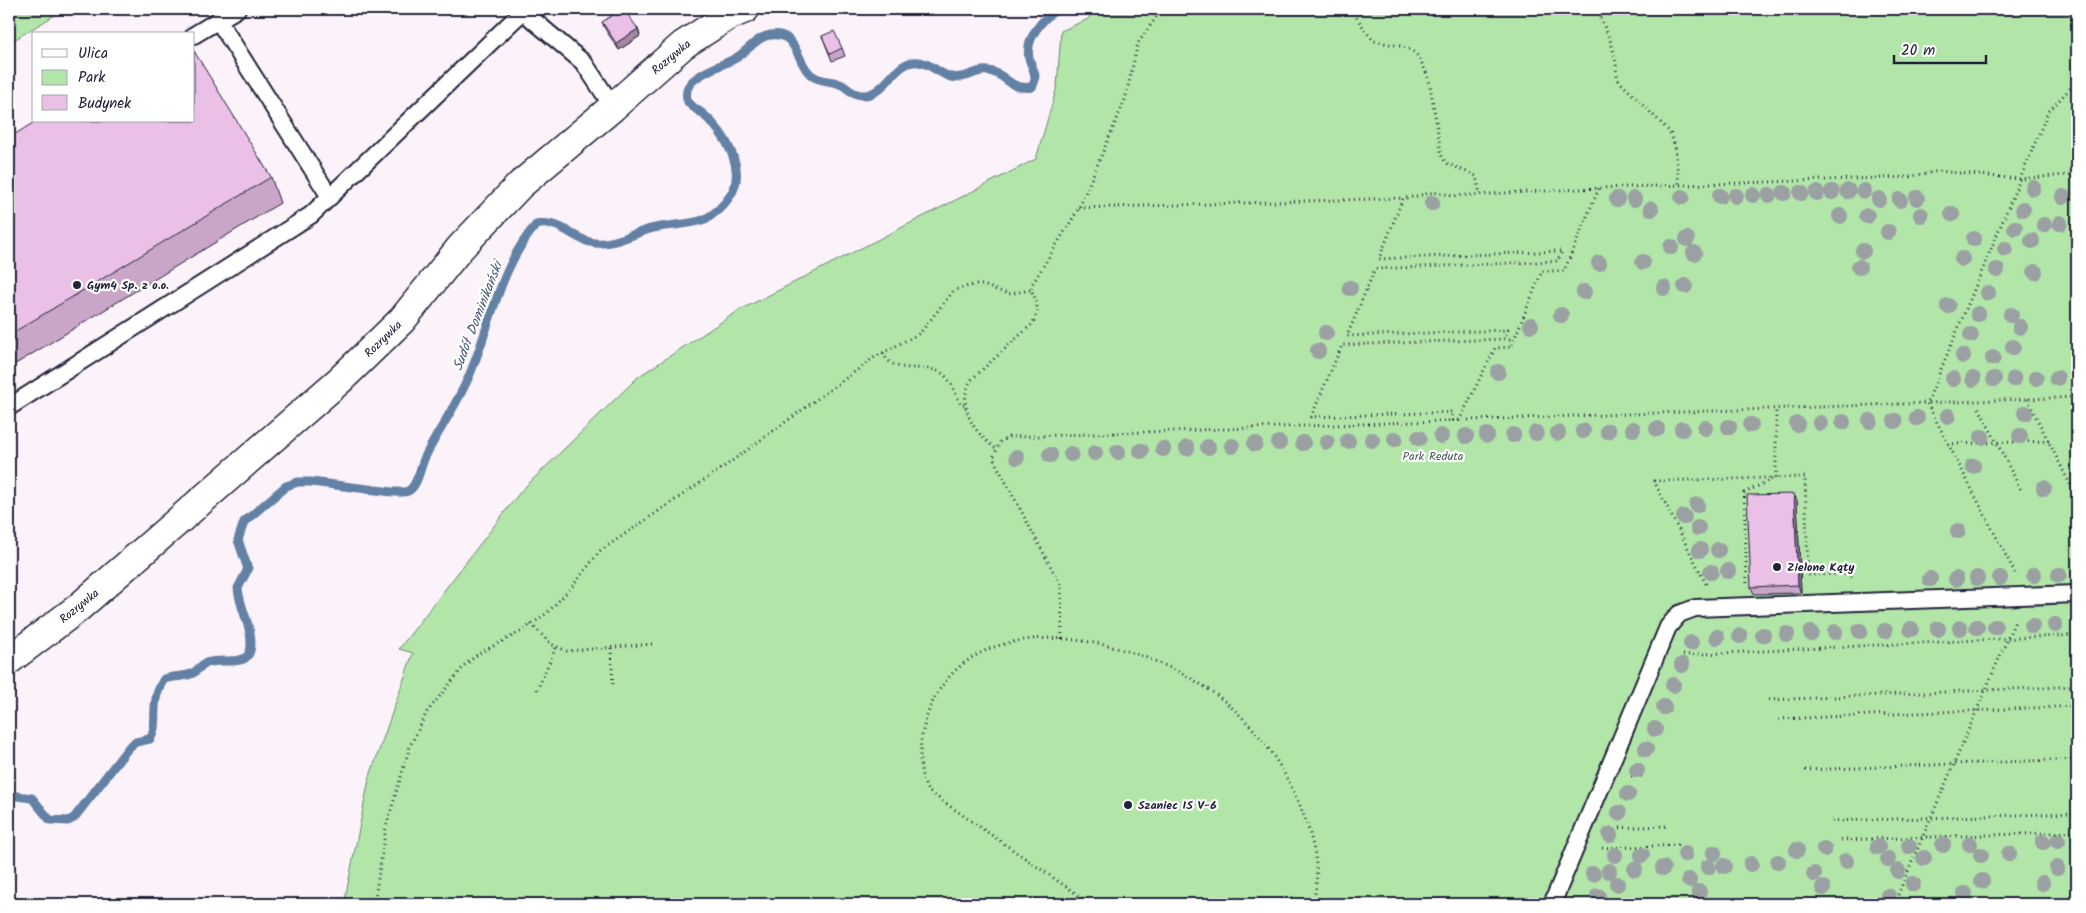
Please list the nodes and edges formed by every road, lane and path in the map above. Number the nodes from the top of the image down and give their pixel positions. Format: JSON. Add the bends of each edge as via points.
{"nodes":[{"id":1,"x":237,"y":9,"type":"edge"},
{"id":2,"x":745,"y":9,"type":"edge"},
{"id":3,"x":1110,"y":9,"type":"edge"},
{"id":4,"x":1119,"y":9,"type":"edge"},
{"id":5,"x":1162,"y":9,"type":"edge"},
{"id":6,"x":1351,"y":9,"type":"edge"},
{"id":7,"x":1596,"y":9,"type":"edge"},
{"id":8,"x":521,"y":10,"type":"edge"},
{"id":9,"x":218,"y":20,"type":"junction"},
{"id":10,"x":195,"y":34,"type":"edge"},
{"id":11,"x":2077,"y":81,"type":"edge"},
{"id":12,"x":613,"y":107,"type":"junction"},
{"id":13,"x":2077,"y":174,"type":"edge"},
{"id":14,"x":2019,"y":179,"type":"junction"},
{"id":15,"x":1680,"y":185,"type":"junction"},
{"id":16,"x":1599,"y":188,"type":"junction"},
{"id":17,"x":1480,"y":194,"type":"junction"},
{"id":18,"x":330,"y":197,"type":"junction"},
{"id":19,"x":1403,"y":198,"type":"junction"},
{"id":20,"x":1079,"y":208,"type":"junction"},
{"id":21,"x":1558,"y":261,"type":"junction"},
{"id":22,"x":1567,"y":262,"type":"junction"},
{"id":23,"x":1031,"y":290,"type":"junction"},
{"id":24,"x":1504,"y":339,"type":"junction"},
{"id":25,"x":1514,"y":339,"type":"junction"},
{"id":26,"x":883,"y":353,"type":"junction"},
{"id":27,"x":2077,"y":397,"type":"edge"},
{"id":28,"x":2027,"y":399,"type":"junction"},
{"id":29,"x":1927,"y":403,"type":"junction"},
{"id":30,"x":965,"y":404,"type":"junction"},
{"id":31,"x":9,"y":407,"type":"edge"},
{"id":32,"x":1979,"y":408,"type":"dead end"},
{"id":33,"x":1776,"y":409,"type":"junction"},
{"id":34,"x":1459,"y":420,"type":"junction"},
{"id":35,"x":1452,"y":421,"type":"junction"},
{"id":36,"x":2049,"y":441,"type":"junction"},
{"id":37,"x":1996,"y":443,"type":"junction"},
{"id":38,"x":1948,"y":444,"type":"junction"},
{"id":39,"x":995,"y":448,"type":"junction"},
{"id":40,"x":1776,"y":477,"type":"junction"},
{"id":41,"x":2073,"y":490,"type":"dead end"},
{"id":42,"x":2022,"y":492,"type":"dead end"},
{"id":43,"x":1851,"y":574,"type":"dead end"},
{"id":44,"x":1747,"y":588,"type":"dead end"},
{"id":45,"x":2077,"y":594,"type":"edge"},
{"id":46,"x":2025,"y":596,"type":"junction"},
{"id":47,"x":1717,"y":608,"type":"junction"},
{"id":48,"x":2017,"y":617,"type":"dead end"},
{"id":49,"x":531,"y":624,"type":"junction"},
{"id":50,"x":2077,"y":635,"type":"edge"},
{"id":51,"x":1062,"y":639,"type":"junction"},
{"id":52,"x":2007,"y":639,"type":"junction"},
{"id":53,"x":653,"y":644,"type":"dead end"},
{"id":54,"x":556,"y":648,"type":"junction"},
{"id":55,"x":612,"y":648,"type":"junction"},
{"id":56,"x":1655,"y":656,"type":"junction"},
{"id":57,"x":9,"y":660,"type":"edge"},
{"id":58,"x":2077,"y":686,"type":"edge"},
{"id":59,"x":613,"y":687,"type":"dead end"},
{"id":60,"x":537,"y":690,"type":"dead end"},
{"id":61,"x":1985,"y":690,"type":"junction"},
{"id":62,"x":1769,"y":700,"type":"dead end"},
{"id":63,"x":2077,"y":706,"type":"edge"},
{"id":64,"x":1977,"y":710,"type":"junction"},
{"id":65,"x":1779,"y":719,"type":"dead end"},
{"id":66,"x":2077,"y":759,"type":"edge"},
{"id":67,"x":1954,"y":765,"type":"junction"},
{"id":68,"x":1805,"y":770,"type":"dead end"},
{"id":69,"x":2077,"y":813,"type":"edge"},
{"id":70,"x":1932,"y":818,"type":"junction"},
{"id":71,"x":1832,"y":821,"type":"dead end"},
{"id":72,"x":1669,"y":826,"type":"dead end"},
{"id":73,"x":1584,"y":829,"type":"junction"},
{"id":74,"x":2077,"y":832,"type":"edge"},
{"id":75,"x":1924,"y":836,"type":"junction"},
{"id":76,"x":1841,"y":840,"type":"dead end"},
{"id":77,"x":1678,"y":845,"type":"dead end"},
{"id":78,"x":1576,"y":848,"type":"junction"},
{"id":79,"x":374,"y":904,"type":"edge"},
{"id":80,"x":1091,"y":904,"type":"edge"},
{"id":81,"x":1312,"y":904,"type":"edge"},
{"id":82,"x":1552,"y":904,"type":"edge"},
{"id":83,"x":1894,"y":904,"type":"edge"}],
"edges":[{"from":1,"to":9,"type":"lane"},
{"from":2,"to":12,"type":"street","name":"Rozrywka","via":[[683,45]]},
{"from":3,"to":4,"type":"path"},
{"from":5,"to":20,"type":"path","via":[[1138,43],[1125,100]]},
{"from":6,"to":17,"type":"path","via":[[1374,41],[1400,46],[1419,57],[1429,79],[1442,157],[1446,163],[1476,176]]},
{"from":7,"to":15,"type":"path","via":[[1616,60],[1616,76],[1670,132]]},
{"from":8,"to":12,"type":"lane","via":[[584,63]]},
{"from":8,"to":18,"type":"lane"},
{"from":9,"to":10,"type":"lane"},
{"from":9,"to":18,"type":"lane"},
{"from":11,"to":14,"type":"path","via":[[2048,112]]},
{"from":12,"to":57,"type":"street","name":"Rozrywka","via":[[520,185],[460,248],[402,320],[340,380],[78,608]]},
{"from":13,"to":14,"type":"path"},
{"from":14,"to":15,"type":"path","via":[[1939,171],[1907,177]]},
{"from":14,"to":29,"type":"path"},
{"from":15,"to":16,"type":"path"},
{"from":16,"to":17,"type":"path"},
{"from":16,"to":22,"type":"path"},
{"from":17,"to":19,"type":"path","via":[[1452,196],[1424,192],[1416,197]]},
{"from":18,"to":31,"type":"lane","via":[[311,215]]},
{"from":19,"to":20,"type":"path"},
{"from":19,"to":21,"type":"path","via":[[1379,259],[1562,251]]},
{"from":20,"to":23,"type":"path"},
{"from":21,"to":22,"type":"path"},
{"from":21,"to":24,"type":"path","via":[[1375,269],[1347,336],[1508,330]]},
{"from":22,"to":25,"type":"path","via":[[1564,271],[1542,271]]},
{"from":23,"to":26,"type":"path","via":[[1008,294],[973,285],[954,290],[920,333]]},
{"from":23,"to":30,"type":"path","via":[[1038,308],[1032,325],[971,380]]},
{"from":24,"to":25,"type":"path"},
{"from":24,"to":35,"type":"path","via":[[1342,345],[1311,417],[1452,412]]},
{"from":25,"to":34,"type":"path","via":[[1511,347],[1495,348]]},
{"from":26,"to":30,"type":"path","via":[[894,365],[942,374],[961,404]]},
{"from":26,"to":49,"type":"path","via":[[600,551],[558,602]]},
{"from":27,"to":28,"type":"path"},
{"from":28,"to":29,"type":"path"},
{"from":28,"to":36,"type":"path"},
{"from":29,"to":33,"type":"path"},
{"from":29,"to":38,"type":"path"},
{"from":30,"to":39,"type":"path","via":[[981,438]]},
{"from":32,"to":37,"type":"path"},
{"from":33,"to":34,"type":"path"},
{"from":33,"to":40,"type":"path"},
{"from":34,"to":35,"type":"path"},
{"from":35,"to":39,"type":"path","via":[[1010,437]]},
{"from":36,"to":37,"type":"path"},
{"from":36,"to":41,"type":"path"},
{"from":37,"to":38,"type":"path"},
{"from":37,"to":42,"type":"path"},
{"from":38,"to":46,"type":"path"},
{"from":39,"to":51,"type":"path","via":[[993,458],[1000,474],[1061,586]]},
{"from":40,"to":43,"type":"path","via":[[1805,477],[1808,575]]},
{"from":40,"to":44,"type":"path","via":[[1744,493]]},
{"from":40,"to":47,"type":"path","via":[[1654,480]]},
{"from":45,"to":46,"type":"lane"},
{"from":46,"to":47,"type":"lane"},
{"from":47,"to":56,"type":"lane","via":[[1695,608],[1679,614],[1668,627]]},
{"from":48,"to":52,"type":"path"},
{"from":49,"to":54,"type":"path"},
{"from":49,"to":79,"type":"path","via":[[478,654],[447,685],[427,712],[410,746],[395,792],[379,863]]},
{"from":50,"to":52,"type":"path"},
{"from":51,"to":80,"type":"path","via":[[1007,644],[982,653],[944,684],[925,720],[922,772],[928,791]]},
{"from":51,"to":81,"type":"path","via":[[1110,645],[1142,654],[1198,682],[1244,718],[1261,737],[1298,798],[1316,866]]},
{"from":52,"to":56,"type":"path"},
{"from":52,"to":61,"type":"path"},
{"from":53,"to":55,"type":"path"},
{"from":54,"to":55,"type":"path","via":[[567,651]]},
{"from":54,"to":60,"type":"path"},
{"from":55,"to":59,"type":"path"},
{"from":56,"to":73,"type":"lane"},
{"from":58,"to":61,"type":"path"},
{"from":61,"to":62,"type":"path"},
{"from":61,"to":64,"type":"path"},
{"from":63,"to":64,"type":"path"},
{"from":64,"to":65,"type":"path"},
{"from":64,"to":67,"type":"path"},
{"from":66,"to":67,"type":"path"},
{"from":67,"to":68,"type":"path"},
{"from":67,"to":70,"type":"path"},
{"from":69,"to":70,"type":"path"},
{"from":70,"to":71,"type":"path"},
{"from":70,"to":75,"type":"path"},
{"from":72,"to":73,"type":"path"},
{"from":73,"to":78,"type":"lane"},
{"from":74,"to":75,"type":"path"},
{"from":75,"to":76,"type":"path"},
{"from":75,"to":83,"type":"path"},
{"from":77,"to":78,"type":"path"},
{"from":78,"to":82,"type":"lane"}]}
